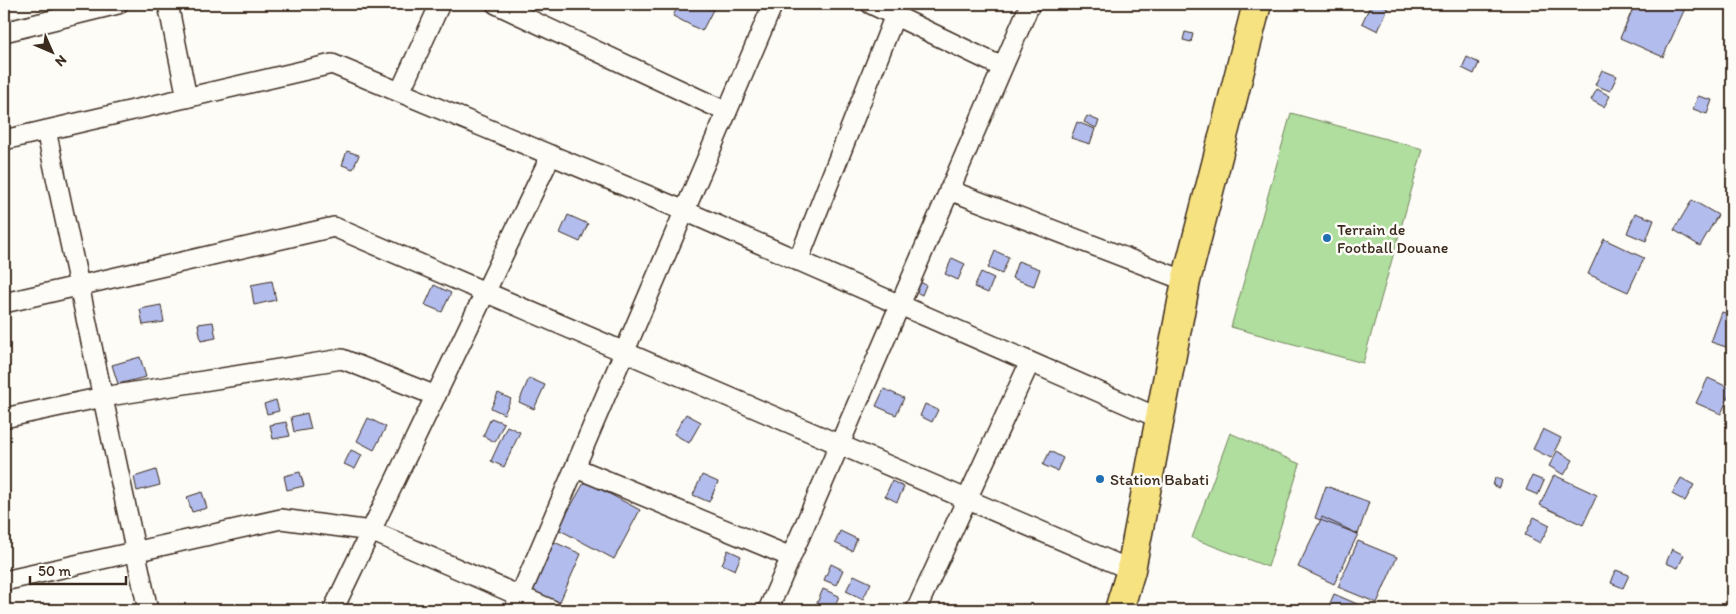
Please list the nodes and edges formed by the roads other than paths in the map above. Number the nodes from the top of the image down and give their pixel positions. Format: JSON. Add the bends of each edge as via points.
{"nodes":[{"id":1,"x":118,"y":4,"type":"edge"},
{"id":2,"x":168,"y":4,"type":"edge"},
{"id":3,"x":440,"y":4,"type":"edge"},
{"id":4,"x":496,"y":4,"type":"edge"},
{"id":5,"x":773,"y":4,"type":"edge"},
{"id":6,"x":871,"y":4,"type":"edge"},
{"id":7,"x":1030,"y":4,"type":"edge"},
{"id":8,"x":1257,"y":4,"type":"edge"},
{"id":9,"x":67,"y":10,"type":"edge"},
{"id":10,"x":895,"y":15,"type":"junction"},
{"id":11,"x":4,"y":32,"type":"edge"},
{"id":12,"x":1002,"y":67,"type":"junction"},
{"id":13,"x":400,"y":92,"type":"junction"},
{"id":14,"x":187,"y":98,"type":"junction"},
{"id":15,"x":728,"y":112,"type":"junction"},
{"id":16,"x":46,"y":130,"type":"junction"},
{"id":17,"x":4,"y":140,"type":"edge"},
{"id":18,"x":551,"y":155,"type":"junction"},
{"id":19,"x":949,"y":190,"type":"junction"},
{"id":20,"x":685,"y":211,"type":"junction"},
{"id":21,"x":798,"y":261,"type":"junction"},
{"id":22,"x":1186,"y":281,"type":"junction"},
{"id":23,"x":79,"y":286,"type":"junction"},
{"id":24,"x":485,"y":292,"type":"junction"},
{"id":25,"x":4,"y":303,"type":"edge"},
{"id":26,"x":899,"y":305,"type":"junction"},
{"id":27,"x":625,"y":352,"type":"junction"},
{"id":28,"x":1030,"y":362,"type":"junction"},
{"id":29,"x":436,"y":396,"type":"junction"},
{"id":30,"x":103,"y":397,"type":"junction"},
{"id":31,"x":4,"y":418,"type":"edge"},
{"id":32,"x":1160,"y":418,"type":"junction"},
{"id":33,"x":839,"y":445,"type":"junction"},
{"id":34,"x":576,"y":468,"type":"junction"},
{"id":35,"x":967,"y":500,"type":"junction"},
{"id":36,"x":371,"y":531,"type":"junction"},
{"id":37,"x":136,"y":551,"type":"junction"},
{"id":38,"x":791,"y":557,"type":"junction"},
{"id":39,"x":1131,"y":570,"type":"junction"},
{"id":40,"x":4,"y":581,"type":"edge"},
{"id":41,"x":517,"y":604,"type":"edge"},
{"id":42,"x":148,"y":610,"type":"edge"},
{"id":43,"x":333,"y":610,"type":"edge"},
{"id":44,"x":552,"y":610,"type":"edge"},
{"id":45,"x":768,"y":610,"type":"edge"},
{"id":46,"x":916,"y":610,"type":"edge"},
{"id":47,"x":1119,"y":610,"type":"edge"}],
"edges":[{"from":1,"to":9,"type":"street"},
{"from":2,"to":14,"type":"street"},
{"from":3,"to":13,"type":"street"},
{"from":4,"to":15,"type":"street"},
{"from":5,"to":15,"type":"street"},
{"from":6,"to":10,"type":"street"},
{"from":7,"to":12,"type":"street"},
{"from":8,"to":22,"type":"highway"},
{"from":9,"to":11,"type":"street"},
{"from":10,"to":12,"type":"street"},
{"from":10,"to":21,"type":"street"},
{"from":12,"to":19,"type":"street"},
{"from":13,"to":14,"type":"street","via":[[332,64]]},
{"from":13,"to":18,"type":"street"},
{"from":14,"to":16,"type":"street"},
{"from":15,"to":20,"type":"street"},
{"from":16,"to":17,"type":"street"},
{"from":16,"to":23,"type":"street"},
{"from":18,"to":20,"type":"street"},
{"from":18,"to":24,"type":"street"},
{"from":19,"to":22,"type":"street"},
{"from":19,"to":26,"type":"street"},
{"from":20,"to":21,"type":"street"},
{"from":20,"to":27,"type":"street"},
{"from":21,"to":26,"type":"street"},
{"from":22,"to":32,"type":"highway"},
{"from":23,"to":24,"type":"street","via":[[334,227]]},
{"from":23,"to":25,"type":"street"},
{"from":23,"to":30,"type":"street"},
{"from":24,"to":27,"type":"street"},
{"from":24,"to":29,"type":"street"},
{"from":26,"to":28,"type":"street"},
{"from":26,"to":33,"type":"street"},
{"from":27,"to":33,"type":"street"},
{"from":27,"to":34,"type":"street"},
{"from":28,"to":32,"type":"street"},
{"from":28,"to":35,"type":"street"},
{"from":29,"to":30,"type":"street","via":[[342,359]]},
{"from":29,"to":36,"type":"street"},
{"from":30,"to":31,"type":"street"},
{"from":30,"to":37,"type":"street"},
{"from":32,"to":39,"type":"highway"},
{"from":33,"to":35,"type":"street"},
{"from":33,"to":38,"type":"street"},
{"from":34,"to":38,"type":"street"},
{"from":34,"to":41,"type":"street"},
{"from":35,"to":39,"type":"street"},
{"from":35,"to":46,"type":"street"},
{"from":36,"to":37,"type":"street","via":[[281,519]]},
{"from":36,"to":41,"type":"street"},
{"from":36,"to":43,"type":"street"},
{"from":37,"to":40,"type":"street"},
{"from":37,"to":42,"type":"street"},
{"from":38,"to":45,"type":"street"},
{"from":39,"to":47,"type":"highway"},
{"from":41,"to":44,"type":"street"}]}
